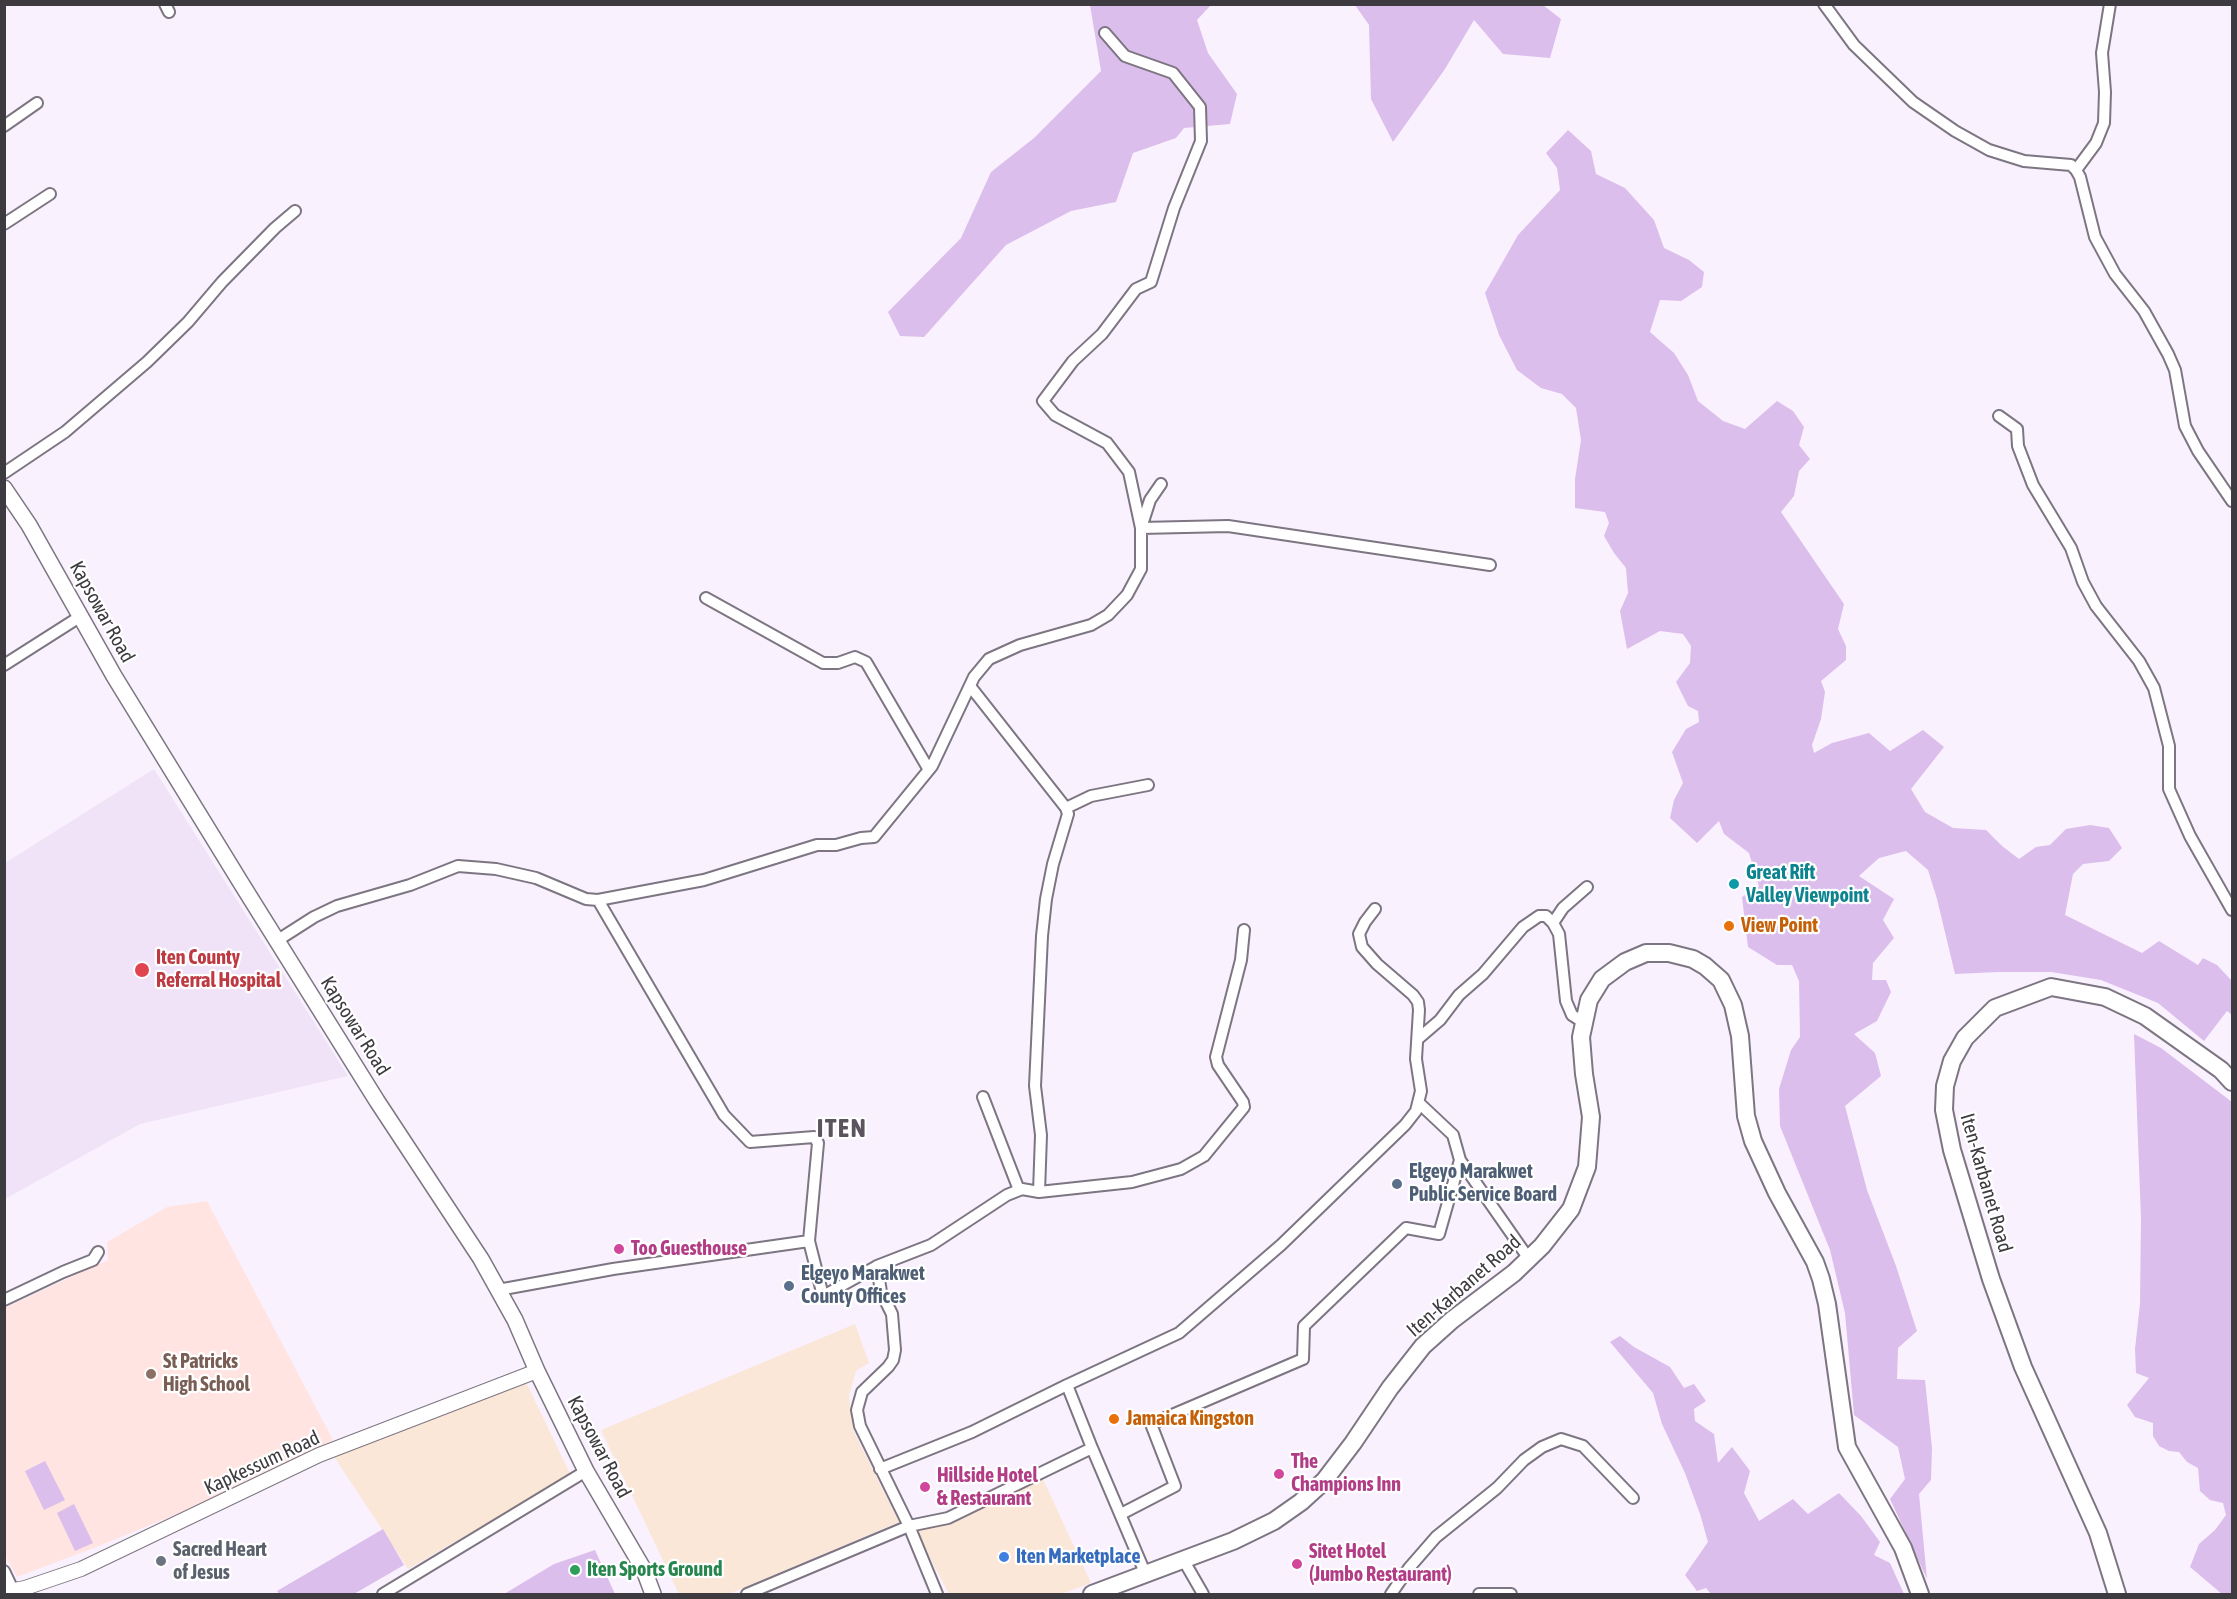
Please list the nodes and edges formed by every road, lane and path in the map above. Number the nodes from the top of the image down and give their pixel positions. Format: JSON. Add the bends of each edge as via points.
{"nodes":[{"id":1,"x":1824,"y":4,"type":"edge"},
{"id":2,"x":2110,"y":4,"type":"edge"},
{"id":3,"x":1105,"y":33,"type":"dead end"},
{"id":4,"x":37,"y":103,"type":"dead end"},
{"id":5,"x":4,"y":126,"type":"edge"},
{"id":6,"x":2076,"y":170,"type":"junction"},
{"id":7,"x":50,"y":194,"type":"dead end"},
{"id":8,"x":295,"y":211,"type":"dead end"},
{"id":9,"x":4,"y":224,"type":"edge"},
{"id":10,"x":1999,"y":416,"type":"dead end"},
{"id":11,"x":4,"y":473,"type":"edge"},
{"id":12,"x":1161,"y":484,"type":"dead end"},
{"id":13,"x":4,"y":488,"type":"edge"},
{"id":14,"x":2232,"y":501,"type":"edge"},
{"id":15,"x":1141,"y":528,"type":"junction"},
{"id":16,"x":1490,"y":565,"type":"dead end"},
{"id":17,"x":706,"y":598,"type":"dead end"},
{"id":18,"x":81,"y":616,"type":"junction"},
{"id":19,"x":4,"y":665,"type":"edge"},
{"id":20,"x":970,"y":686,"type":"junction"},
{"id":21,"x":929,"y":770,"type":"junction"},
{"id":22,"x":1148,"y":785,"type":"dead end"},
{"id":23,"x":1066,"y":808,"type":"junction"},
{"id":24,"x":1587,"y":887,"type":"dead end"},
{"id":25,"x":598,"y":900,"type":"junction"},
{"id":26,"x":1375,"y":909,"type":"dead end"},
{"id":27,"x":2232,"y":910,"type":"edge"},
{"id":28,"x":1553,"y":922,"type":"junction"},
{"id":29,"x":1244,"y":930,"type":"dead end"},
{"id":30,"x":278,"y":940,"type":"junction"},
{"id":31,"x":1583,"y":1022,"type":"junction"},
{"id":32,"x":1419,"y":1038,"type":"junction"},
{"id":33,"x":2232,"y":1082,"type":"edge"},
{"id":34,"x":983,"y":1097,"type":"dead end"},
{"id":35,"x":1419,"y":1102,"type":"junction"},
{"id":36,"x":1460,"y":1160,"type":"junction"},
{"id":37,"x":1019,"y":1190,"type":"junction"},
{"id":38,"x":1039,"y":1192,"type":"junction"},
{"id":39,"x":810,"y":1241,"type":"junction"},
{"id":40,"x":98,"y":1252,"type":"dead end"},
{"id":41,"x":1529,"y":1259,"type":"junction"},
{"id":42,"x":877,"y":1266,"type":"junction"},
{"id":43,"x":498,"y":1290,"type":"junction"},
{"id":44,"x":4,"y":1300,"type":"edge"},
{"id":45,"x":537,"y":1371,"type":"junction"},
{"id":46,"x":1067,"y":1385,"type":"junction"},
{"id":47,"x":1092,"y":1448,"type":"junction"},
{"id":48,"x":880,"y":1469,"type":"junction"},
{"id":49,"x":586,"y":1471,"type":"junction"},
{"id":50,"x":1633,"y":1498,"type":"dead end"},
{"id":51,"x":1121,"y":1514,"type":"junction"},
{"id":52,"x":909,"y":1526,"type":"junction"},
{"id":53,"x":1184,"y":1561,"type":"junction"},
{"id":54,"x":4,"y":1571,"type":"edge"},
{"id":55,"x":1146,"y":1575,"type":"junction"},
{"id":56,"x":15,"y":1591,"type":"edge"},
{"id":57,"x":1100,"y":1593,"type":"edge"},
{"id":58,"x":382,"y":1594,"type":"edge"},
{"id":59,"x":653,"y":1594,"type":"edge"},
{"id":60,"x":747,"y":1594,"type":"edge"},
{"id":61,"x":937,"y":1594,"type":"edge"},
{"id":62,"x":1203,"y":1594,"type":"edge"},
{"id":63,"x":1391,"y":1594,"type":"edge"},
{"id":64,"x":1479,"y":1594,"type":"edge"},
{"id":65,"x":1511,"y":1594,"type":"edge"},
{"id":66,"x":1920,"y":1594,"type":"edge"},
{"id":67,"x":2117,"y":1594,"type":"edge"}],
"edges":[{"from":1,"to":6,"type":"street","via":[[1854,45],[1896,86],[1955,131],[1989,150],[2024,160],[2071,165]]},
{"from":2,"to":6,"type":"street","via":[[2102,53],[2104,123],[2096,144]]},
{"from":3,"to":15,"type":"street","via":[[1125,56],[1173,73],[1200,107],[1201,141],[1174,208],[1151,282],[1136,289],[1043,401],[1055,415],[1107,443],[1129,472]]},
{"from":4,"to":5,"type":"street"},
{"from":6,"to":14,"type":"street","via":[[2096,237],[2115,274],[2144,311],[2175,370],[2185,426]]},
{"from":7,"to":9,"type":"street"},
{"from":8,"to":11,"type":"street","via":[[147,362],[65,432]]},
{"from":10,"to":27,"type":"street","via":[[2017,429],[2033,485],[2071,548],[2096,606],[2139,661],[2154,688],[2169,746],[2169,789],[2190,836]]},
{"from":12,"to":15,"type":"street","via":[[1150,500]]},
{"from":13,"to":18,"type":"main road","name":"Kapsowar Road"},
{"from":15,"to":16,"type":"street","via":[[1228,526]]},
{"from":15,"to":20,"type":"street","via":[[1141,569],[1127,595],[1108,615],[1091,625],[988,658]]},
{"from":17,"to":21,"type":"street","via":[[823,663],[855,657],[866,662]]},
{"from":18,"to":19,"type":"street"},
{"from":18,"to":30,"type":"main road","name":"Kapsowar Road"},
{"from":20,"to":21,"type":"street"},
{"from":20,"to":23,"type":"street"},
{"from":21,"to":25,"type":"street","via":[[874,837],[817,845],[704,880]]},
{"from":22,"to":23,"type":"street","via":[[1092,796]]},
{"from":23,"to":38,"type":"street","via":[[1068,814],[1053,864],[1042,936],[1035,1086],[1041,1135]]},
{"from":24,"to":28,"type":"street"},
{"from":25,"to":30,"type":"street","via":[[586,899],[536,878],[458,866],[337,906]]},
{"from":25,"to":39,"type":"street","via":[[724,1114],[750,1142],[814,1137],[818,1143]]},
{"from":26,"to":32,"type":"street","via":[[1359,934],[1362,947],[1418,1002]]},
{"from":28,"to":31,"type":"street","via":[[1559,934],[1566,1001],[1572,1015]]},
{"from":28,"to":32,"type":"street","via":[[1539,916],[1523,927],[1440,1020]]},
{"from":29,"to":38,"type":"street","via":[[1241,960],[1216,1057],[1244,1102],[1235,1119],[1204,1156],[1181,1168],[1132,1182]]},
{"from":30,"to":43,"type":"main road","name":"Kapsowar Road"},
{"from":31,"to":41,"type":"main road","name":"Iten-Karbanet Road","via":[[1584,1074],[1591,1117],[1587,1167],[1571,1209]]},
{"from":31,"to":66,"type":"main road","name":"Iten-Karbanet Road","via":[[1589,1000],[1602,979],[1646,953],[1693,959],[1721,980],[1733,1005],[1740,1036],[1746,1116],[1753,1141],[1821,1279],[1847,1447],[1903,1548]]},
{"from":32,"to":35,"type":"street"},
{"from":33,"to":67,"type":"main road","name":"Iten-Karbanet Road","via":[[2145,1016],[2105,997],[2050,987],[1995,1008],[1965,1038],[1952,1061],[1945,1086],[1944,1110],[1952,1150],[1991,1278],[2022,1367],[2098,1533]]},
{"from":34,"to":37,"type":"street"},
{"from":35,"to":36,"type":"street","via":[[1453,1136]]},
{"from":35,"to":46,"type":"street","via":[[1405,1125],[1281,1245],[1179,1333]]},
{"from":36,"to":41,"type":"street"},
{"from":36,"to":51,"type":"street","via":[[1438,1234],[1406,1228],[1304,1326],[1303,1359],[1150,1424],[1175,1486]]},
{"from":37,"to":38,"type":"street"},
{"from":37,"to":42,"type":"street","via":[[931,1245]]},
{"from":39,"to":42,"type":"street","via":[[823,1296]]},
{"from":39,"to":43,"type":"street"},
{"from":40,"to":44,"type":"street","via":[[93,1260]]},
{"from":41,"to":53,"type":"main road","name":"Iten-Karbanet Road","via":[[1423,1346],[1324,1481],[1301,1502],[1274,1521]]},
{"from":42,"to":48,"type":"street","via":[[892,1314],[895,1350],[888,1367],[862,1392],[857,1410],[860,1426]]},
{"from":43,"to":45,"type":"main road","name":"Kapsowar Road"},
{"from":45,"to":49,"type":"main road","name":"Kapsowar Road"},
{"from":45,"to":56,"type":"street","name":"Kapkessum Road","via":[[319,1455],[81,1569]]},
{"from":46,"to":47,"type":"street"},
{"from":46,"to":48,"type":"street","via":[[972,1432]]},
{"from":47,"to":51,"type":"street"},
{"from":47,"to":52,"type":"street","via":[[948,1518]]},
{"from":48,"to":52,"type":"street"},
{"from":49,"to":58,"type":"street"},
{"from":49,"to":59,"type":"main road","name":"Kapsowar Road","via":[[644,1570]]},
{"from":50,"to":63,"type":"street","via":[[1583,1446],[1561,1439],[1524,1460],[1497,1488],[1436,1537]]},
{"from":51,"to":55,"type":"street"},
{"from":52,"to":60,"type":"street"},
{"from":52,"to":61,"type":"street"},
{"from":53,"to":55,"type":"main road","name":"Iten-Karbanet Road"},
{"from":53,"to":62,"type":"street"},
{"from":54,"to":56,"type":"street"},
{"from":55,"to":57,"type":"main road","name":"Iten-Karbanet Road"},
{"from":64,"to":65,"type":"street"}]}
